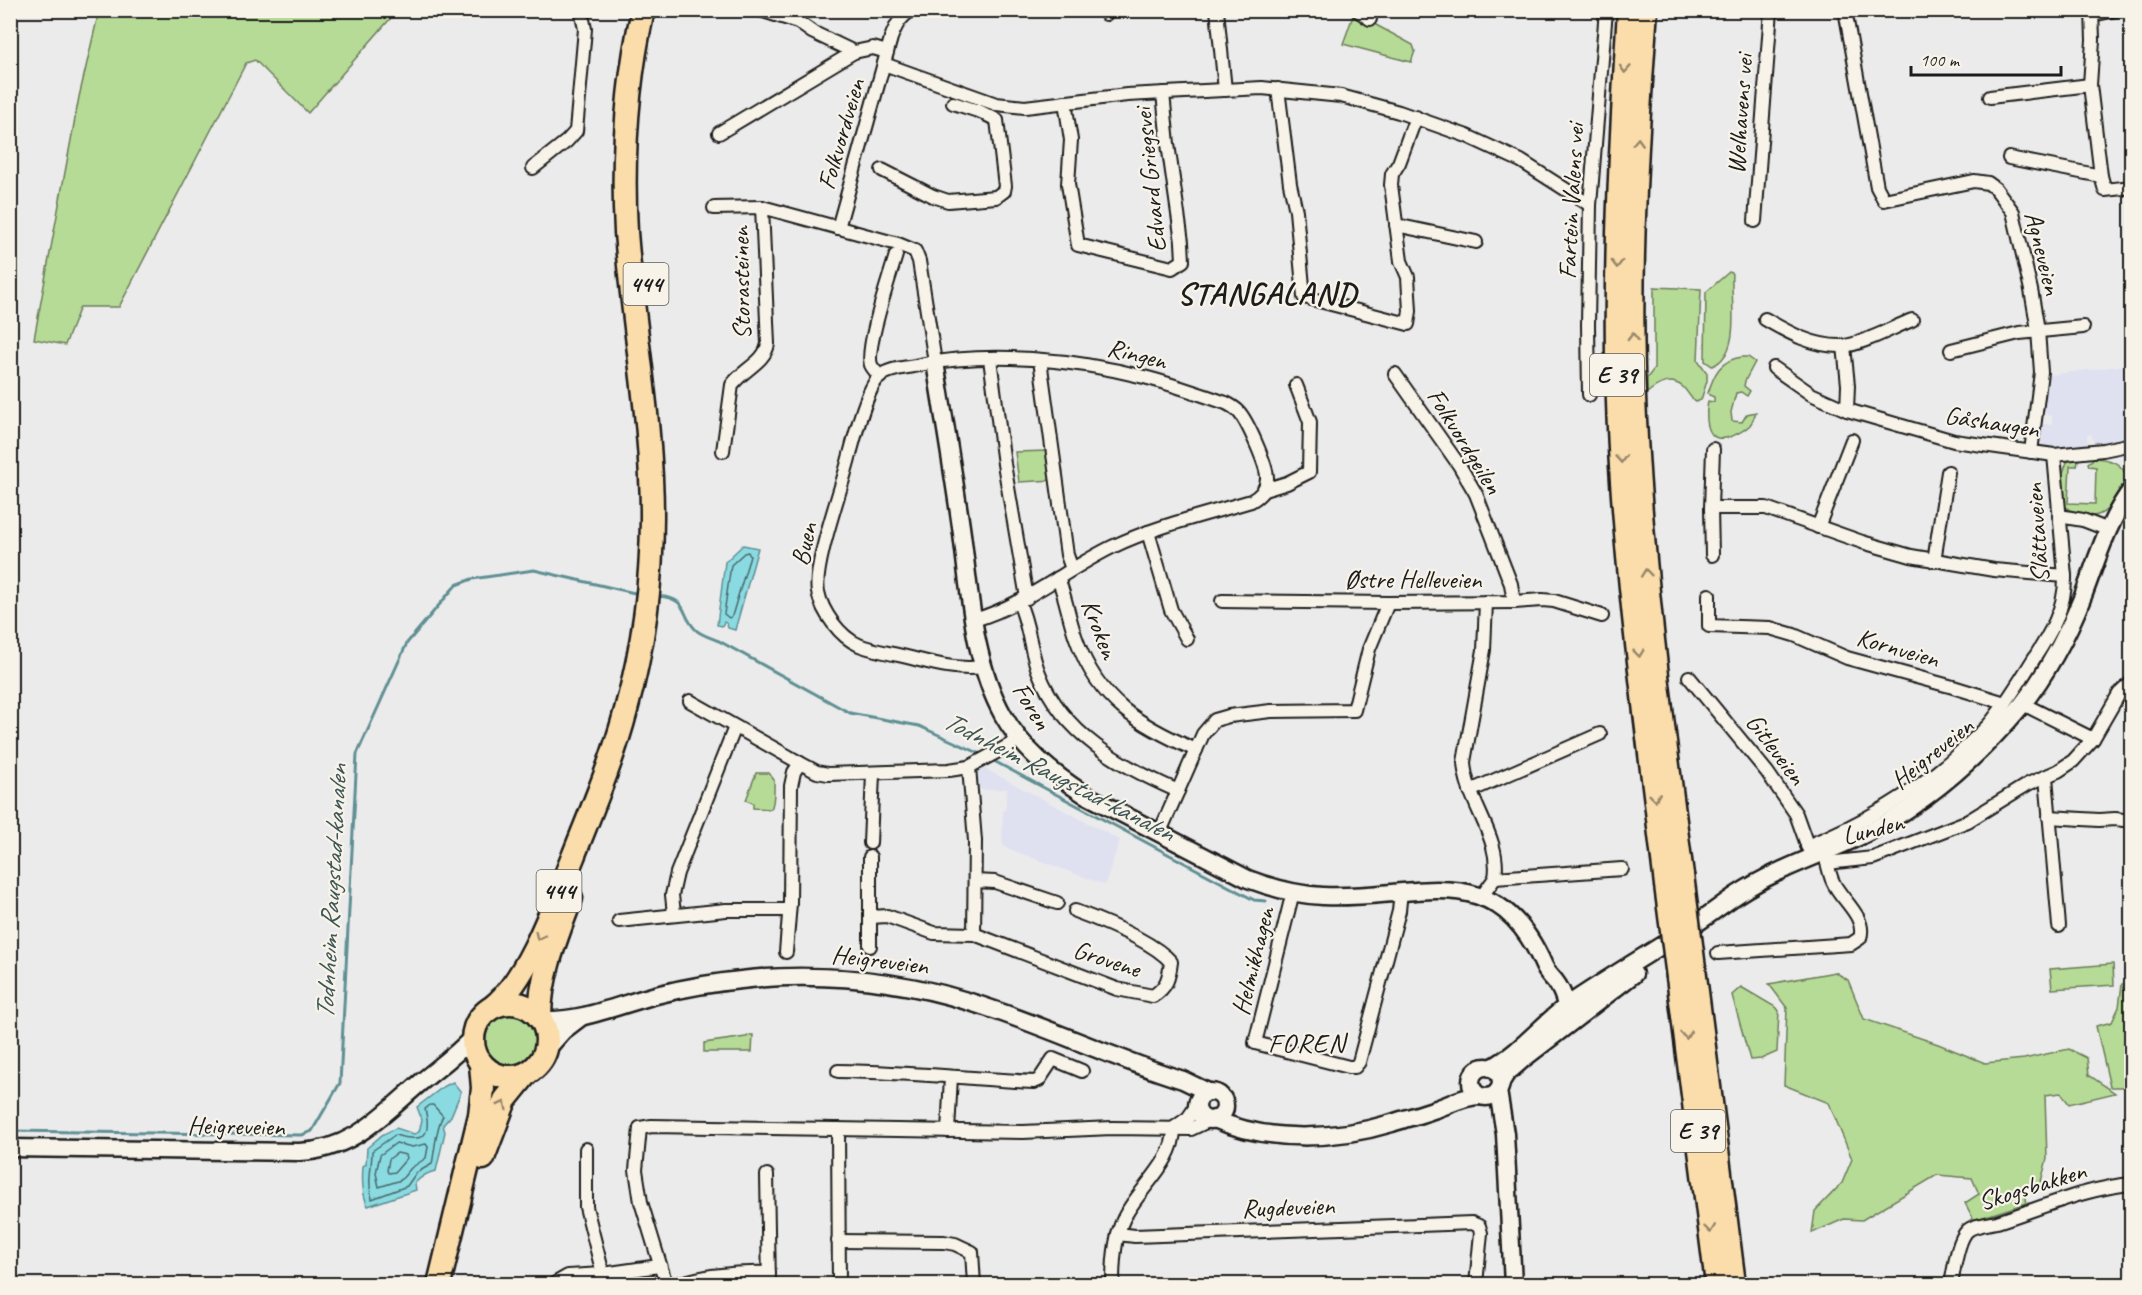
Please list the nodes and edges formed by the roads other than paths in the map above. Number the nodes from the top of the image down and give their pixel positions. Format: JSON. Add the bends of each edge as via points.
{"nodes":[{"id":1,"x":581,"y":10,"type":"edge"},
{"id":2,"x":643,"y":10,"type":"edge"},
{"id":3,"x":656,"y":10,"type":"edge"},
{"id":4,"x":912,"y":10,"type":"edge"},
{"id":5,"x":1217,"y":10,"type":"edge"},
{"id":6,"x":1357,"y":10,"type":"edge"},
{"id":7,"x":1606,"y":10,"type":"edge"},
{"id":8,"x":1629,"y":10,"type":"edge"},
{"id":9,"x":1646,"y":10,"type":"edge"},
{"id":10,"x":1771,"y":10,"type":"edge"},
{"id":11,"x":1845,"y":10,"type":"edge"},
{"id":12,"x":2116,"y":10,"type":"edge"},
{"id":13,"x":763,"y":11,"type":"edge"},
{"id":14,"x":2092,"y":13,"type":"edge"},
{"id":15,"x":1370,"y":19,"type":"dead end"},
{"id":16,"x":854,"y":52,"type":"junction"},
{"id":17,"x":886,"y":58,"type":"junction"},
{"id":18,"x":2090,"y":85,"type":"junction"},
{"id":19,"x":1278,"y":89,"type":"junction"},
{"id":20,"x":1225,"y":90,"type":"junction"},
{"id":21,"x":1163,"y":93,"type":"junction"},
{"id":22,"x":1990,"y":97,"type":"dead end"},
{"id":23,"x":1065,"y":102,"type":"junction"},
{"id":24,"x":953,"y":103,"type":"dead end"},
{"id":25,"x":1416,"y":117,"type":"junction"},
{"id":26,"x":719,"y":133,"type":"dead end"},
{"id":27,"x":2009,"y":158,"type":"dead end"},
{"id":28,"x":533,"y":168,"type":"dead end"},
{"id":29,"x":882,"y":170,"type":"dead end"},
{"id":30,"x":2101,"y":176,"type":"junction"},
{"id":31,"x":2132,"y":187,"type":"edge"},
{"id":32,"x":1590,"y":205,"type":"junction"},
{"id":33,"x":762,"y":207,"type":"junction"},
{"id":34,"x":714,"y":208,"type":"dead end"},
{"id":35,"x":1755,"y":221,"type":"dead end"},
{"id":36,"x":1396,"y":225,"type":"junction"},
{"id":37,"x":838,"y":228,"type":"junction"},
{"id":38,"x":1476,"y":242,"type":"dead end"},
{"id":39,"x":896,"y":255,"type":"dead end"},
{"id":40,"x":1765,"y":319,"type":"dead end"},
{"id":41,"x":1912,"y":320,"type":"dead end"},
{"id":42,"x":2083,"y":327,"type":"dead end"},
{"id":43,"x":2038,"y":330,"type":"junction"},
{"id":44,"x":1844,"y":346,"type":"junction"},
{"id":45,"x":1951,"y":350,"type":"dead end"},
{"id":46,"x":990,"y":359,"type":"junction"},
{"id":47,"x":1040,"y":360,"type":"junction"},
{"id":48,"x":935,"y":362,"type":"junction"},
{"id":49,"x":1774,"y":368,"type":"dead end"},
{"id":50,"x":1395,"y":374,"type":"dead end"},
{"id":51,"x":880,"y":377,"type":"junction"},
{"id":52,"x":1296,"y":385,"type":"dead end"},
{"id":53,"x":1589,"y":395,"type":"dead end"},
{"id":54,"x":1847,"y":410,"type":"junction"},
{"id":55,"x":1852,"y":440,"type":"dead end"},
{"id":56,"x":2132,"y":444,"type":"edge"},
{"id":57,"x":1713,"y":449,"type":"dead end"},
{"id":58,"x":723,"y":451,"type":"dead end"},
{"id":59,"x":2031,"y":452,"type":"junction"},
{"id":60,"x":2054,"y":455,"type":"junction"},
{"id":61,"x":1948,"y":472,"type":"dead end"},
{"id":62,"x":2132,"y":489,"type":"edge"},
{"id":63,"x":1264,"y":490,"type":"junction"},
{"id":64,"x":1712,"y":508,"type":"junction"},
{"id":65,"x":2059,"y":516,"type":"junction"},
{"id":66,"x":1818,"y":527,"type":"junction"},
{"id":67,"x":2109,"y":530,"type":"junction"},
{"id":68,"x":1148,"y":532,"type":"junction"},
{"id":69,"x":1712,"y":555,"type":"dead end"},
{"id":70,"x":657,"y":557,"type":"junction"},
{"id":71,"x":1934,"y":561,"type":"junction"},
{"id":72,"x":1072,"y":569,"type":"junction"},
{"id":73,"x":2065,"y":576,"type":"junction"},
{"id":74,"x":1059,"y":578,"type":"junction"},
{"id":75,"x":1709,"y":595,"type":"dead end"},
{"id":76,"x":1023,"y":601,"type":"junction"},
{"id":77,"x":1222,"y":601,"type":"dead end"},
{"id":78,"x":1486,"y":602,"type":"junction"},
{"id":79,"x":1514,"y":602,"type":"junction"},
{"id":80,"x":1388,"y":603,"type":"junction"},
{"id":81,"x":1602,"y":616,"type":"dead end"},
{"id":82,"x":974,"y":620,"type":"junction"},
{"id":83,"x":650,"y":628,"type":"junction"},
{"id":84,"x":1187,"y":639,"type":"dead end"},
{"id":85,"x":982,"y":667,"type":"junction"},
{"id":86,"x":1689,"y":677,"type":"dead end"},
{"id":87,"x":2132,"y":682,"type":"edge"},
{"id":88,"x":690,"y":701,"type":"dead end"},
{"id":89,"x":2005,"y":703,"type":"junction"},
{"id":90,"x":2023,"y":704,"type":"junction"},
{"id":91,"x":735,"y":727,"type":"junction"},
{"id":92,"x":1600,"y":734,"type":"dead end"},
{"id":93,"x":2093,"y":739,"type":"junction"},
{"id":94,"x":1019,"y":740,"type":"junction"},
{"id":95,"x":1196,"y":750,"type":"junction"},
{"id":96,"x":800,"y":763,"type":"junction"},
{"id":97,"x":969,"y":767,"type":"junction"},
{"id":98,"x":873,"y":774,"type":"junction"},
{"id":99,"x":2046,"y":777,"type":"junction"},
{"id":100,"x":1179,"y":791,"type":"junction"},
{"id":101,"x":1470,"y":791,"type":"junction"},
{"id":102,"x":2049,"y":817,"type":"junction"},
{"id":103,"x":2132,"y":821,"type":"edge"},
{"id":104,"x":1159,"y":834,"type":"junction"},
{"id":105,"x":870,"y":843,"type":"dead end"},
{"id":106,"x":1809,"y":852,"type":"junction"},
{"id":107,"x":870,"y":857,"type":"dead end"},
{"id":108,"x":1622,"y":869,"type":"dead end"},
{"id":109,"x":1495,"y":878,"type":"junction"},
{"id":110,"x":1674,"y":880,"type":"junction"},
{"id":111,"x":975,"y":881,"type":"junction"},
{"id":112,"x":1401,"y":891,"type":"junction"},
{"id":113,"x":1293,"y":892,"type":"junction"},
{"id":114,"x":1482,"y":896,"type":"junction"},
{"id":115,"x":1057,"y":903,"type":"dead end"},
{"id":116,"x":789,"y":910,"type":"junction"},
{"id":117,"x":1075,"y":911,"type":"dead end"},
{"id":118,"x":674,"y":914,"type":"junction"},
{"id":119,"x":871,"y":916,"type":"junction"},
{"id":120,"x":619,"y":921,"type":"dead end"},
{"id":121,"x":2059,"y":926,"type":"dead end"},
{"id":122,"x":974,"y":934,"type":"junction"},
{"id":123,"x":870,"y":946,"type":"dead end"},
{"id":124,"x":786,"y":952,"type":"dead end"},
{"id":125,"x":1718,"y":953,"type":"dead end"},
{"id":126,"x":1686,"y":973,"type":"junction"},
{"id":127,"x":494,"y":1006,"type":"junction"},
{"id":128,"x":1564,"y":1014,"type":"junction"},
{"id":129,"x":581,"y":1018,"type":"junction"},
{"id":130,"x":541,"y":1019,"type":"junction"},
{"id":131,"x":472,"y":1038,"type":"junction"},
{"id":132,"x":546,"y":1050,"type":"junction"},
{"id":133,"x":480,"y":1063,"type":"junction"},
{"id":134,"x":1491,"y":1068,"type":"junction"},
{"id":135,"x":436,"y":1071,"type":"junction"},
{"id":136,"x":838,"y":1071,"type":"dead end"},
{"id":137,"x":1082,"y":1071,"type":"dead end"},
{"id":138,"x":526,"y":1074,"type":"junction"},
{"id":139,"x":951,"y":1077,"type":"junction"},
{"id":140,"x":1471,"y":1080,"type":"junction"},
{"id":141,"x":1491,"y":1091,"type":"junction"},
{"id":142,"x":1201,"y":1100,"type":"junction"},
{"id":143,"x":1224,"y":1105,"type":"junction"},
{"id":144,"x":1421,"y":1112,"type":"junction"},
{"id":145,"x":1212,"y":1120,"type":"junction"},
{"id":146,"x":1174,"y":1128,"type":"junction"},
{"id":147,"x":838,"y":1129,"type":"junction"},
{"id":148,"x":948,"y":1131,"type":"junction"},
{"id":149,"x":1258,"y":1131,"type":"junction"},
{"id":150,"x":10,"y":1148,"type":"edge"},
{"id":151,"x":586,"y":1149,"type":"dead end"},
{"id":152,"x":767,"y":1175,"type":"dead end"},
{"id":153,"x":2132,"y":1184,"type":"edge"},
{"id":154,"x":1118,"y":1234,"type":"junction"},
{"id":155,"x":838,"y":1241,"type":"junction"},
{"id":156,"x":659,"y":1266,"type":"junction"},
{"id":157,"x":603,"y":1274,"type":"junction"},
{"id":158,"x":769,"y":1279,"type":"edge"},
{"id":159,"x":439,"y":1284,"type":"edge"},
{"id":160,"x":453,"y":1284,"type":"edge"},
{"id":161,"x":554,"y":1284,"type":"edge"},
{"id":162,"x":666,"y":1284,"type":"edge"},
{"id":163,"x":677,"y":1284,"type":"edge"},
{"id":164,"x":839,"y":1284,"type":"edge"},
{"id":165,"x":974,"y":1284,"type":"edge"},
{"id":166,"x":1113,"y":1284,"type":"edge"},
{"id":167,"x":1476,"y":1284,"type":"edge"},
{"id":168,"x":1513,"y":1284,"type":"edge"},
{"id":169,"x":1717,"y":1284,"type":"edge"},
{"id":170,"x":1734,"y":1284,"type":"edge"},
{"id":171,"x":1951,"y":1284,"type":"edge"}],
"edges":[{"from":1,"to":28,"type":"street","via":[[585,29],[576,130]]},
{"from":2,"to":70,"type":"highway","number":"444","via":[[632,76],[625,169],[626,232]]},
{"from":3,"to":70,"type":"highway","number":"444","via":[[642,97],[639,201],[664,469],[666,515]]},
{"from":4,"to":17,"type":"street","name":"Folkvordveien","via":[[896,24]]},
{"from":5,"to":20,"type":"street"},
{"from":6,"to":15,"type":"street"},
{"from":7,"to":32,"type":"street","name":"Fartein Valens vei"},
{"from":8,"to":110,"type":"highway","number":"E 39","one_way":true,"via":[[1617,253],[1620,449],[1641,681]]},
{"from":110,"to":9,"type":"highway","number":"E 39","one_way":true,"via":[[1643,541],[1633,367],[1633,252]]},
{"from":10,"to":35,"type":"street","name":"Welhavens vei"},
{"from":11,"to":43,"type":"street","name":"Agneveien","via":[[1877,187],[1884,200],[1974,181],[1996,189],[2013,212]]},
{"from":12,"to":14,"type":"street"},
{"from":13,"to":16,"type":"street","name":"Folkvordveien","via":[[798,22]]},
{"from":14,"to":18,"type":"street"},
{"from":16,"to":17,"type":"street","name":"Folkvordveien","via":[[873,48]]},
{"from":16,"to":26,"type":"street","name":"Folkvordveien"},
{"from":17,"to":23,"type":"street","name":"Edvard Griegsvei","via":[[996,104],[1025,107]]},
{"from":17,"to":37,"type":"street","name":"Folkvordveien"},
{"from":18,"to":22,"type":"street"},
{"from":18,"to":30,"type":"street"},
{"from":19,"to":20,"type":"street","name":"Edvard Griegsvei"},
{"from":19,"to":25,"type":"street","name":"Edvard Griegsvei","via":[[1341,96]]},
{"from":19,"to":36,"type":"street","via":[[1304,297],[1408,324],[1408,277],[1401,261]]},
{"from":20,"to":21,"type":"street","name":"Edvard Griegsvei"},
{"from":21,"to":23,"type":"street","name":"Edvard Griegsvei"},
{"from":21,"to":23,"type":"street","name":"Edvard Griegsvei","via":[[1183,261],[1172,268],[1078,245],[1068,184],[1071,140]]},
{"from":24,"to":29,"type":"street","via":[[997,120],[1005,186],[1000,194],[942,200]]},
{"from":25,"to":32,"type":"street","name":"Edvard Griegsvei","via":[[1521,162]]},
{"from":25,"to":36,"type":"street","via":[[1392,174]]},
{"from":27,"to":30,"type":"street"},
{"from":30,"to":31,"type":"street","via":[[2105,190]]},
{"from":32,"to":53,"type":"street","name":"Fartein Valens vei"},
{"from":33,"to":34,"type":"street"},
{"from":33,"to":37,"type":"street"},
{"from":33,"to":58,"type":"street","name":"Storasteinen","via":[[768,344],[763,356],[732,385]]},
{"from":36,"to":38,"type":"street"},
{"from":37,"to":48,"type":"street","name":"Foren","via":[[915,251]]},
{"from":39,"to":51,"type":"street","via":[[873,334],[871,364]]},
{"from":40,"to":44,"type":"street","via":[[1818,344]]},
{"from":41,"to":44,"type":"street"},
{"from":42,"to":43,"type":"street"},
{"from":43,"to":45,"type":"street"},
{"from":43,"to":59,"type":"street","name":"Agneveien","via":[[2041,372]]},
{"from":44,"to":54,"type":"street"},
{"from":46,"to":47,"type":"street","name":"Ringen"},
{"from":46,"to":48,"type":"street","name":"Ringen"},
{"from":46,"to":76,"type":"street","name":"Foren"},
{"from":47,"to":63,"type":"street","name":"Ringen","via":[[1145,377],[1226,403],[1244,420],[1266,470]]},
{"from":47,"to":72,"type":"street","name":"Kroken"},
{"from":48,"to":51,"type":"street","via":[[890,371]]},
{"from":48,"to":82,"type":"main road","name":"Foren"},
{"from":49,"to":54,"type":"street","name":"Gåshaugen","via":[[1812,394]]},
{"from":50,"to":79,"type":"street","name":"Folkvordgeilen","via":[[1476,494],[1511,584]]},
{"from":51,"to":85,"type":"street","name":"Buen","via":[[870,391],[850,455],[822,556],[818,592],[838,629],[857,644],[955,668]]},
{"from":52,"to":63,"type":"street","via":[[1310,422],[1309,472]]},
{"from":54,"to":59,"type":"street","name":"Gåshaugen","via":[[1954,441]]},
{"from":55,"to":66,"type":"street"},
{"from":56,"to":60,"type":"street","name":"Gåshaugen"},
{"from":57,"to":64,"type":"street"},
{"from":59,"to":60,"type":"street","name":"Gåshaugen"},
{"from":60,"to":65,"type":"street","name":"Slåttaveien"},
{"from":61,"to":71,"type":"street"},
{"from":62,"to":67,"type":"main road","name":"Heigreveien"},
{"from":63,"to":68,"type":"street","via":[[1251,501]]},
{"from":64,"to":66,"type":"street","via":[[1766,508]]},
{"from":64,"to":69,"type":"street"},
{"from":65,"to":67,"type":"street"},
{"from":65,"to":73,"type":"street","name":"Slåttaveien"},
{"from":66,"to":71,"type":"street"},
{"from":67,"to":90,"type":"main road","name":"Heigreveien","via":[[2070,625]]},
{"from":68,"to":72,"type":"street"},
{"from":68,"to":84,"type":"street","via":[[1171,610]]},
{"from":70,"to":83,"type":"highway","number":"444"},
{"from":71,"to":73,"type":"street"},
{"from":72,"to":74,"type":"street"},
{"from":73,"to":89,"type":"street","name":"Slåttaveien","via":[[2062,602],[2052,629]]},
{"from":74,"to":76,"type":"street"},
{"from":74,"to":95,"type":"street","name":"Kroken","via":[[1076,640],[1101,686],[1133,718]]},
{"from":75,"to":89,"type":"street","name":"Kornveien","via":[[1709,626],[1770,628],[1847,658]]},
{"from":76,"to":82,"type":"street"},
{"from":76,"to":100,"type":"street","name":"Foren","via":[[1028,642],[1038,673],[1062,715],[1106,754]]},
{"from":77,"to":80,"type":"street","name":"Østre Helleveien"},
{"from":78,"to":79,"type":"street","name":"Østre Helleveien"},
{"from":78,"to":80,"type":"street","name":"Østre Helleveien"},
{"from":78,"to":101,"type":"street","via":[[1484,650],[1464,762]]},
{"from":79,"to":81,"type":"street","name":"Østre Helleveien","via":[[1554,601]]},
{"from":80,"to":95,"type":"street","via":[[1369,650],[1354,710],[1229,716],[1207,727]]},
{"from":82,"to":85,"type":"main road","name":"Foren"},
{"from":83,"to":127,"type":"highway","number":"444","one_way":true,"via":[[598,794],[564,879],[523,971],[509,993]]},
{"from":83,"to":130,"type":"highway","number":"444","via":[[648,680],[634,731],[550,958],[541,991]]},
{"from":85,"to":94,"type":"main road","name":"Foren"},
{"from":86,"to":106,"type":"street","name":"Gitleveien","via":[[1791,806]]},
{"from":87,"to":93,"type":"street","name":"Lunden","via":[[2119,694]]},
{"from":88,"to":91,"type":"street"},
{"from":89,"to":106,"type":"street","name":"Slåttaveien","via":[[1978,736],[1920,785]]},
{"from":90,"to":93,"type":"street"},
{"from":90,"to":106,"type":"main road","name":"Heigreveien","via":[[1968,762],[1927,796],[1869,832]]},
{"from":91,"to":96,"type":"street"},
{"from":91,"to":118,"type":"street","via":[[677,873],[672,895]]},
{"from":92,"to":101,"type":"street"},
{"from":93,"to":99,"type":"street","name":"Lunden","via":[[2073,761]]},
{"from":94,"to":97,"type":"street"},
{"from":94,"to":104,"type":"main road","name":"Foren","via":[[1068,784]]},
{"from":95,"to":100,"type":"street"},
{"from":96,"to":98,"type":"street","via":[[828,774]]},
{"from":96,"to":116,"type":"street","via":[[791,786]]},
{"from":97,"to":98,"type":"street"},
{"from":97,"to":111,"type":"street"},
{"from":98,"to":105,"type":"street"},
{"from":99,"to":102,"type":"street"},
{"from":99,"to":125,"type":"street","name":"Lunden","via":[[1968,821],[1905,847],[1873,858],[1827,863],[1833,882],[1863,931],[1851,944]]},
{"from":100,"to":104,"type":"street"},
{"from":101,"to":109,"type":"street","via":[[1497,856]]},
{"from":102,"to":103,"type":"street"},
{"from":102,"to":121,"type":"street"},
{"from":104,"to":113,"type":"main road","name":"Foren","via":[[1248,879]]},
{"from":106,"to":128,"type":"main road","name":"Heigreveien","via":[[1755,883],[1695,924],[1660,954]]},
{"from":107,"to":119,"type":"street"},
{"from":108,"to":109,"type":"street"},
{"from":109,"to":114,"type":"street"},
{"from":110,"to":126,"type":"highway","number":"E 39","bridge":true},
{"from":111,"to":115,"type":"street","via":[[995,882]]},
{"from":111,"to":122,"type":"street"},
{"from":112,"to":113,"type":"main road","name":"Foren","via":[[1324,896]]},
{"from":112,"to":113,"type":"street","name":"Helmikhagen","via":[[1400,911],[1359,1062],[1348,1067],[1255,1043]]},
{"from":112,"to":114,"type":"main road","name":"Foren","via":[[1456,890]]},
{"from":114,"to":128,"type":"main road","name":"Foren","via":[[1502,908],[1534,943],[1548,974],[1547,982]]},
{"from":116,"to":118,"type":"street"},
{"from":116,"to":124,"type":"street"},
{"from":117,"to":122,"type":"street","name":"Grovene","via":[[1098,913],[1163,953],[1172,962],[1162,990],[1154,996],[1117,989]]},
{"from":118,"to":120,"type":"street"},
{"from":119,"to":122,"type":"street","name":"Grovene","via":[[887,916],[934,933]]},
{"from":119,"to":123,"type":"street"},
{"from":126,"to":169,"type":"highway","number":"E 39","one_way":true},
{"from":126,"to":170,"type":"highway","number":"E 39"},
{"from":127,"to":130,"type":"highway","via":[[519,1004]]},
{"from":127,"to":131,"type":"highway","number":"444","via":[[479,1019]]},
{"from":128,"to":134,"type":"main road","name":"Heigreveien"},
{"from":128,"to":141,"type":"main road","name":"Heigreveien"},
{"from":129,"to":130,"type":"main road","name":"Heigreveien"},
{"from":129,"to":132,"type":"main road","name":"Heigreveien"},
{"from":129,"to":142,"type":"main road","name":"Heigreveien","via":[[680,990],[727,982],[786,977],[864,981],[968,1001],[1183,1080]]},
{"from":130,"to":132,"type":"highway","number":"444","via":[[547,1035]]},
{"from":131,"to":133,"type":"highway"},
{"from":131,"to":135,"type":"main road","name":"Heigreveien"},
{"from":132,"to":138,"type":"highway","via":[[539,1064]]},
{"from":133,"to":135,"type":"main road","name":"Heigreveien","via":[[460,1062]]},
{"from":133,"to":138,"type":"highway","via":[[506,1078]]},
{"from":133,"to":159,"type":"highway","via":[[480,1115]]},
{"from":134,"to":140,"type":"main road","via":[[1478,1070]]},
{"from":134,"to":141,"type":"main road","via":[[1498,1073]]},
{"from":135,"to":150,"type":"main road","name":"Heigreveien","via":[[370,1126],[323,1149],[299,1152]]},
{"from":136,"to":139,"type":"street"},
{"from":137,"to":139,"type":"street","via":[[1053,1059],[1034,1082]]},
{"from":160,"to":138,"type":"highway","one_way":true,"via":[[490,1134],[505,1100]]},
{"from":139,"to":148,"type":"street"},
{"from":140,"to":141,"type":"main road","via":[[1473,1089]]},
{"from":140,"to":144,"type":"main road","name":"Heigreveien"},
{"from":141,"to":144,"type":"main road","name":"Heigreveien"},
{"from":141,"to":168,"type":"main road","via":[[1505,1134]]},
{"from":142,"to":143,"type":"main road","name":"Heigreveien","via":[[1219,1095]]},
{"from":142,"to":145,"type":"main road","name":"Heigreveien","via":[[1200,1115]]},
{"from":142,"to":146,"type":"street","via":[[1188,1118]]},
{"from":143,"to":145,"type":"main road","via":[[1221,1115]]},
{"from":143,"to":149,"type":"main road","name":"Heigreveien"},
{"from":144,"to":149,"type":"main road","name":"Heigreveien","via":[[1343,1134],[1302,1136]]},
{"from":145,"to":146,"type":"street","via":[[1191,1129]]},
{"from":145,"to":149,"type":"main road","name":"Heigreveien"},
{"from":146,"to":148,"type":"street"},
{"from":146,"to":154,"type":"street","via":[[1174,1144],[1129,1210]]},
{"from":147,"to":148,"type":"street"},
{"from":147,"to":155,"type":"street"},
{"from":147,"to":156,"type":"street","via":[[640,1128],[636,1170]]},
{"from":151,"to":157,"type":"street","via":[[586,1207]]},
{"from":152,"to":158,"type":"street"},
{"from":153,"to":171,"type":"street","name":"Skogsbakken","via":[[2090,1191],[1969,1229],[1960,1244]]},
{"from":154,"to":166,"type":"street"},
{"from":154,"to":167,"type":"street","name":"Rugdeveien","via":[[1461,1222],[1479,1226],[1481,1233]]},
{"from":155,"to":164,"type":"street"},
{"from":155,"to":165,"type":"street","via":[[955,1244],[972,1252]]},
{"from":156,"to":157,"type":"street"},
{"from":156,"to":162,"type":"street"},
{"from":157,"to":161,"type":"street","via":[[568,1276]]},
{"from":158,"to":163,"type":"street","via":[[740,1272]]}]}
